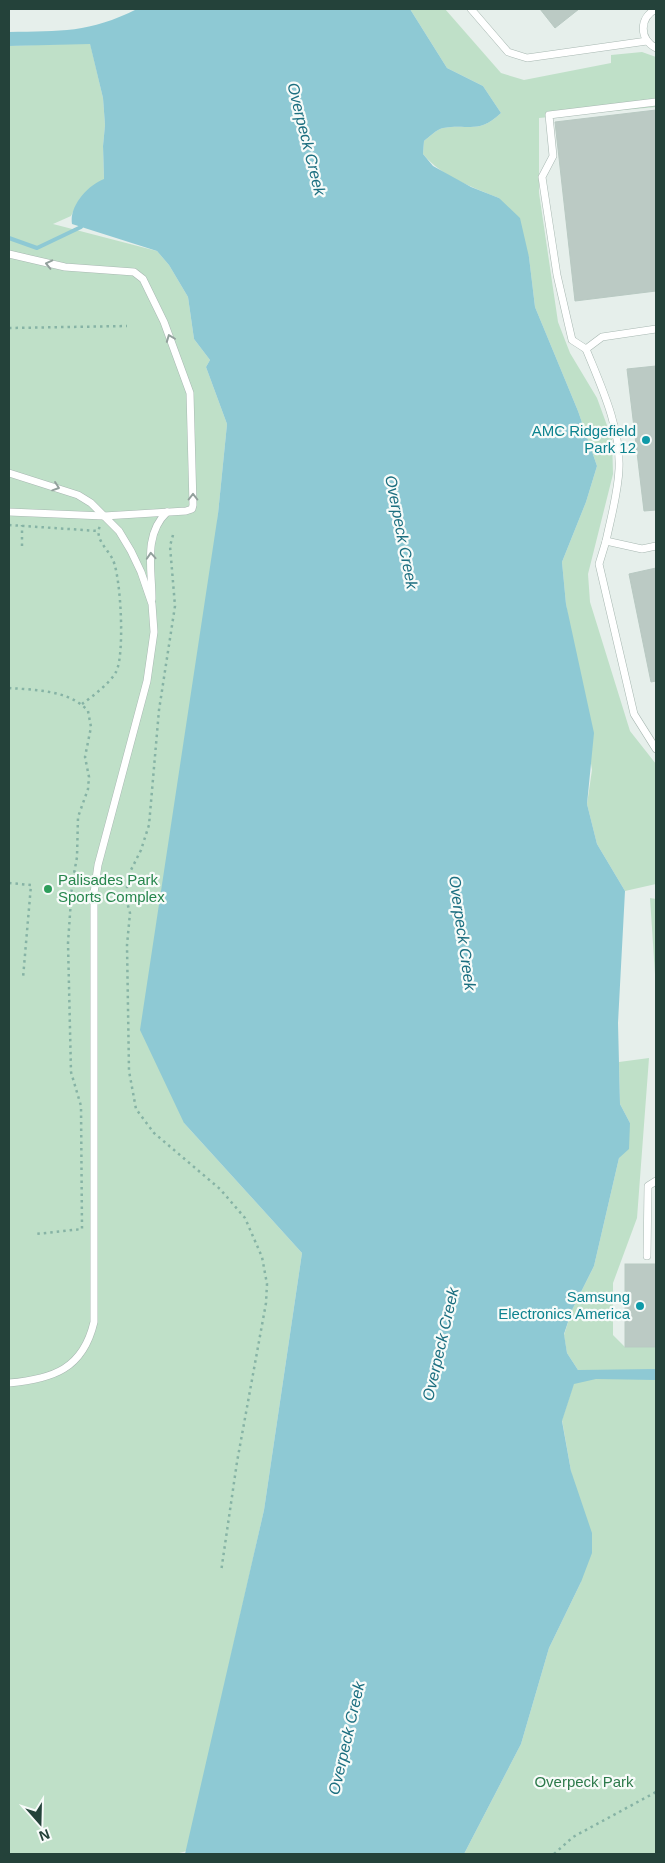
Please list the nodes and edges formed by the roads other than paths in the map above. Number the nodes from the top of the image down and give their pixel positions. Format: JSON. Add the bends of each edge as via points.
{"nodes":[{"id":1,"x":471,"y":9,"type":"edge"},
{"id":2,"x":656,"y":9,"type":"edge"},
{"id":3,"x":647,"y":40,"type":"junction"},
{"id":4,"x":656,"y":48,"type":"edge"},
{"id":5,"x":656,"y":102,"type":"edge"},
{"id":6,"x":9,"y":254,"type":"edge"},
{"id":7,"x":656,"y":329,"type":"edge"},
{"id":8,"x":586,"y":349,"type":"junction"},
{"id":9,"x":9,"y":473,"type":"edge"},
{"id":10,"x":9,"y":512,"type":"edge"},
{"id":11,"x":167,"y":512,"type":"junction"},
{"id":12,"x":104,"y":516,"type":"junction"},
{"id":13,"x":606,"y":541,"type":"junction"},
{"id":14,"x":656,"y":546,"type":"edge"},
{"id":15,"x":152,"y":604,"type":"junction"},
{"id":16,"x":656,"y":749,"type":"edge"},
{"id":17,"x":656,"y":1180,"type":"edge"},
{"id":18,"x":647,"y":1256,"type":"dead end"},
{"id":19,"x":9,"y":1383,"type":"edge"}],
"edges":[{"from":1,"to":3,"type":"lane","via":[[508,52],[527,58]]},
{"from":2,"to":3,"type":"lane","via":[[644,23],[643,33]]},
{"from":3,"to":4,"type":"lane"},
{"from":5,"to":8,"type":"lane","via":[[549,115],[553,156],[542,178],[551,239],[572,340]]},
{"from":11,"to":6,"type":"lane","one_way":true,"via":[[186,511],[193,507],[192,409],[186,379],[143,279],[134,272],[66,267]]},
{"from":7,"to":8,"type":"lane","via":[[602,337]]},
{"from":8,"to":13,"type":"lane","via":[[614,430],[619,466]]},
{"from":9,"to":12,"type":"lane","one_way":true,"via":[[78,495]]},
{"from":10,"to":12,"type":"lane"},
{"from":11,"to":12,"type":"lane"},
{"from":15,"to":11,"type":"lane","one_way":true,"via":[[150,544],[158,521]]},
{"from":12,"to":15,"type":"lane","via":[[119,531],[131,551]]},
{"from":13,"to":14,"type":"lane","via":[[642,549]]},
{"from":13,"to":16,"type":"lane","via":[[599,564],[634,714]]},
{"from":15,"to":19,"type":"lane","via":[[154,632],[147,681],[98,865],[94,893],[94,1322],[83,1351],[61,1372],[37,1381]]},
{"from":17,"to":18,"type":"lane","via":[[648,1186]]}]}
